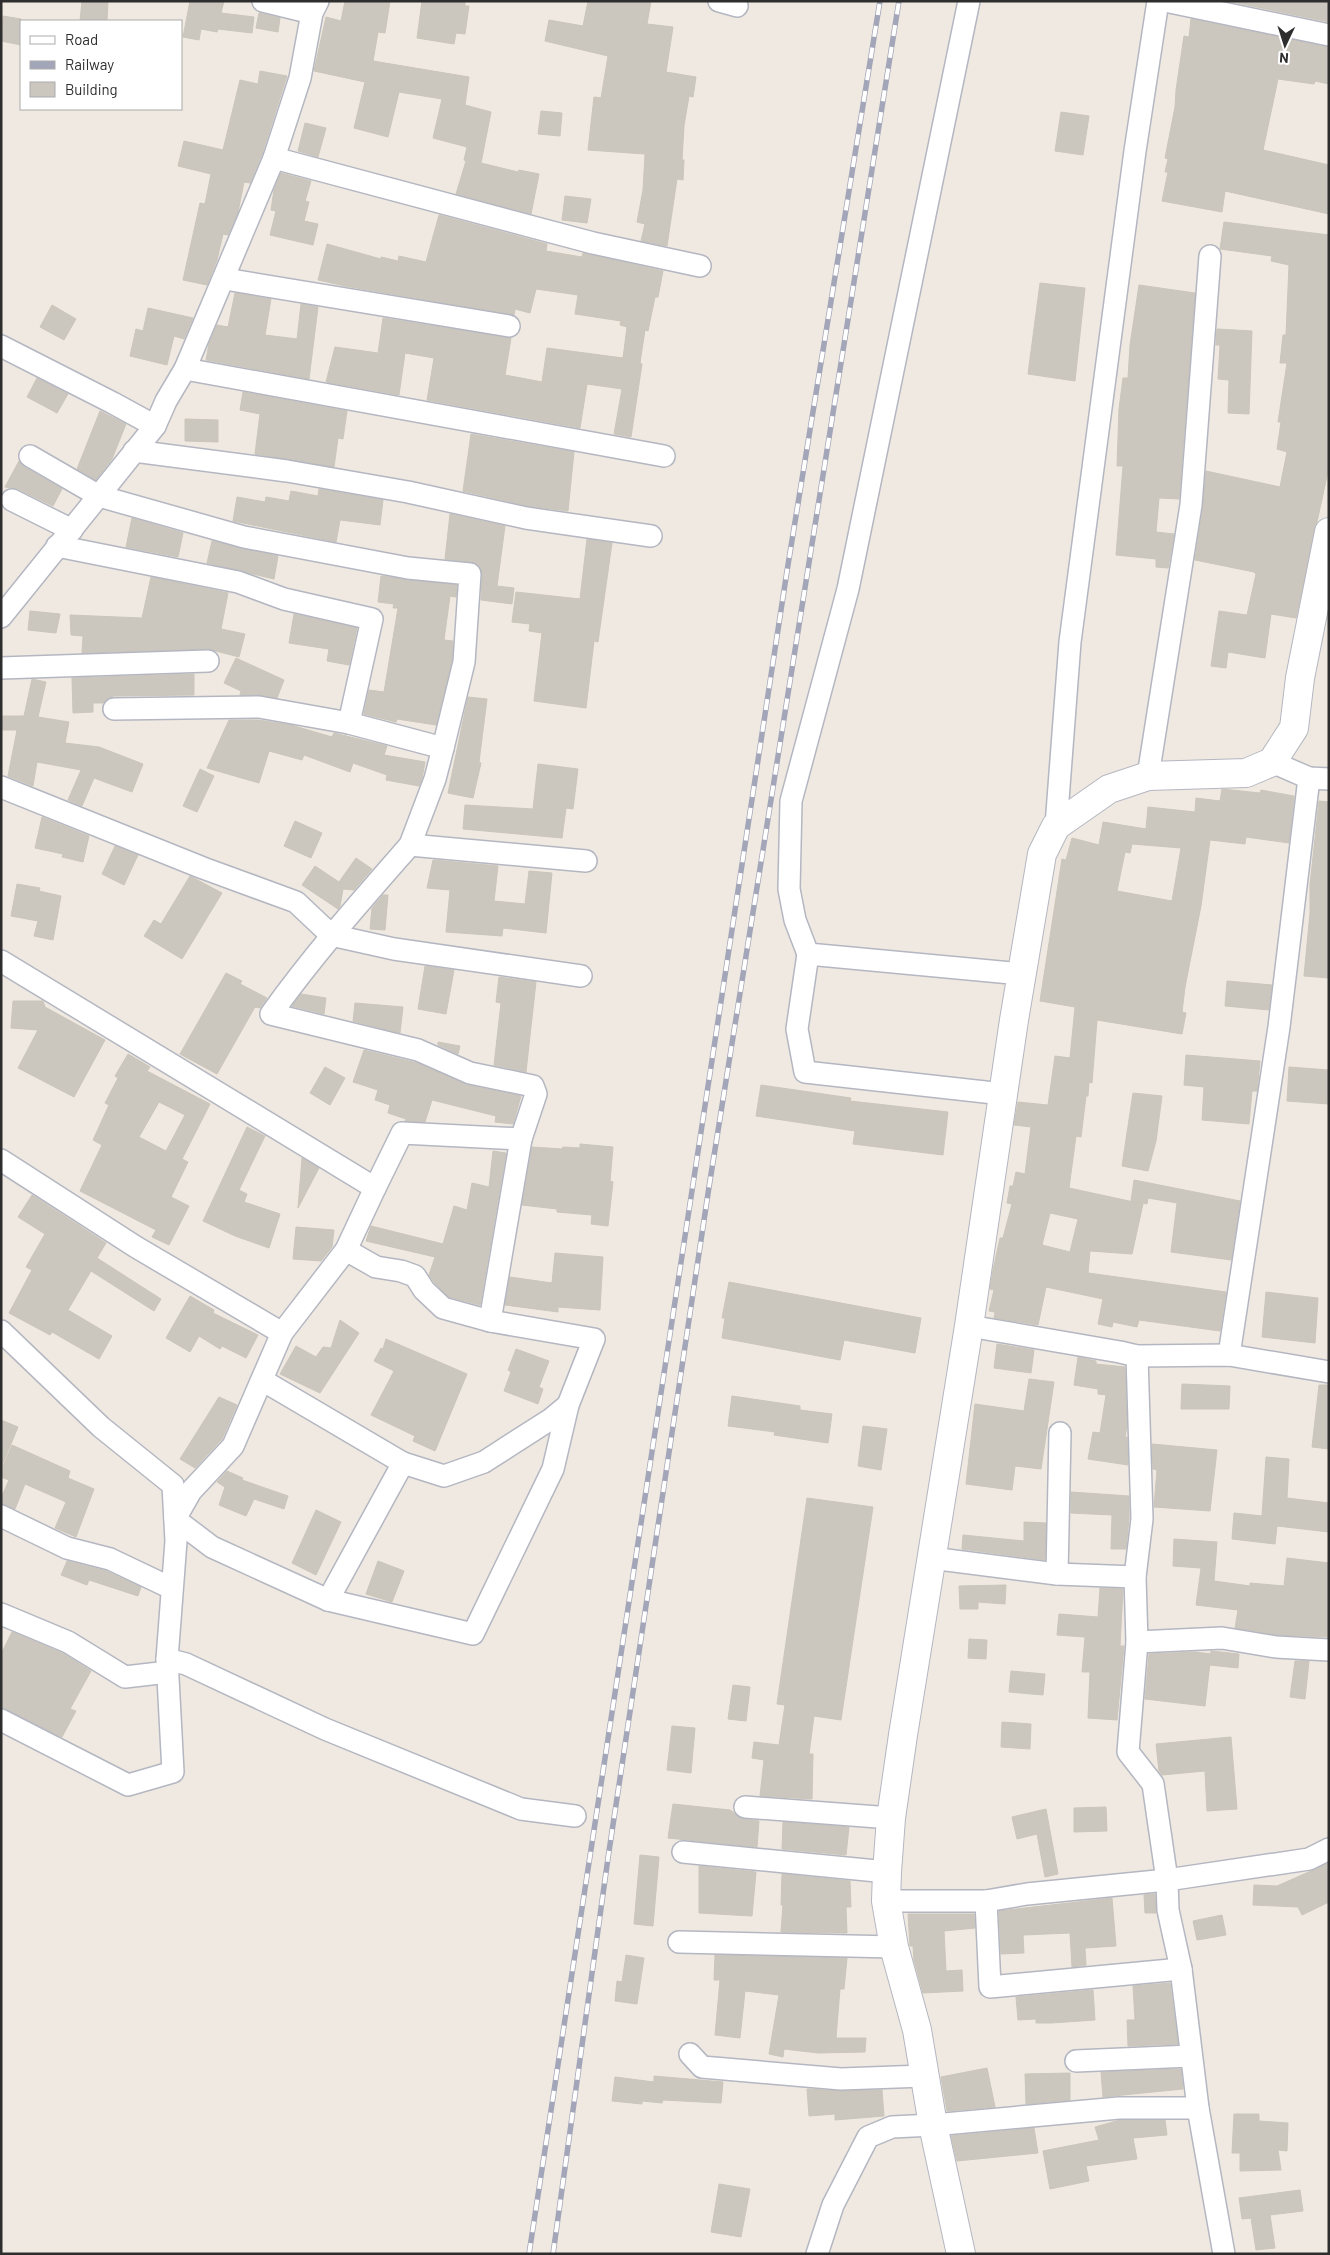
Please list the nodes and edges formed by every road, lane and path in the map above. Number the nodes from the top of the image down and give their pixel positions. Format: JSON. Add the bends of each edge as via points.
{"nodes":[{"id":1,"x":262,"y":1,"type":"edge"},
{"id":2,"x":969,"y":1,"type":"edge"},
{"id":3,"x":1158,"y":1,"type":"edge"},
{"id":4,"x":1164,"y":1,"type":"edge"},
{"id":5,"x":315,"y":7,"type":"edge"},
{"id":6,"x":1329,"y":35,"type":"edge"},
{"id":7,"x":274,"y":158,"type":"junction"},
{"id":8,"x":1210,"y":256,"type":"dead end"},
{"id":9,"x":700,"y":266,"type":"dead end"},
{"id":10,"x":225,"y":279,"type":"junction"},
{"id":11,"x":509,"y":326,"type":"dead end"},
{"id":12,"x":1,"y":346,"type":"edge"},
{"id":13,"x":185,"y":369,"type":"junction"},
{"id":14,"x":155,"y":426,"type":"junction"},
{"id":15,"x":134,"y":451,"type":"junction"},
{"id":16,"x":30,"y":456,"type":"dead end"},
{"id":17,"x":664,"y":456,"type":"dead end"},
{"id":18,"x":99,"y":496,"type":"junction"},
{"id":19,"x":12,"y":500,"type":"dead end"},
{"id":20,"x":72,"y":530,"type":"junction"},
{"id":21,"x":1329,"y":532,"type":"edge"},
{"id":22,"x":651,"y":536,"type":"dead end"},
{"id":23,"x":57,"y":546,"type":"junction"},
{"id":24,"x":3,"y":610,"type":"edge"},
{"id":25,"x":208,"y":660,"type":"dead end"},
{"id":26,"x":1,"y":668,"type":"edge"},
{"id":27,"x":114,"y":709,"type":"dead end"},
{"id":28,"x":349,"y":723,"type":"junction"},
{"id":29,"x":442,"y":748,"type":"junction"},
{"id":30,"x":1272,"y":762,"type":"junction"},
{"id":31,"x":1148,"y":776,"type":"junction"},
{"id":32,"x":1319,"y":779,"type":"edge"},
{"id":33,"x":1,"y":787,"type":"edge"},
{"id":34,"x":1056,"y":826,"type":"junction"},
{"id":35,"x":410,"y":844,"type":"junction"},
{"id":36,"x":586,"y":861,"type":"dead end"},
{"id":37,"x":331,"y":935,"type":"junction"},
{"id":38,"x":808,"y":954,"type":"junction"},
{"id":39,"x":1,"y":961,"type":"edge"},
{"id":40,"x":1022,"y":974,"type":"junction"},
{"id":41,"x":580,"y":976,"type":"dead end"},
{"id":42,"x":1003,"y":1094,"type":"junction"},
{"id":43,"x":521,"y":1139,"type":"junction"},
{"id":44,"x":1,"y":1160,"type":"edge"},
{"id":45,"x":375,"y":1188,"type":"junction"},
{"id":46,"x":346,"y":1250,"type":"junction"},
{"id":47,"x":490,"y":1321,"type":"junction"},
{"id":48,"x":969,"y":1326,"type":"junction"},
{"id":49,"x":1,"y":1331,"type":"edge"},
{"id":50,"x":282,"y":1333,"type":"junction"},
{"id":51,"x":1229,"y":1355,"type":"junction"},
{"id":52,"x":1137,"y":1356,"type":"junction"},
{"id":53,"x":1329,"y":1372,"type":"edge"},
{"id":54,"x":262,"y":1380,"type":"junction"},
{"id":55,"x":568,"y":1405,"type":"junction"},
{"id":56,"x":1060,"y":1433,"type":"dead end"},
{"id":57,"x":403,"y":1463,"type":"junction"},
{"id":58,"x":1,"y":1516,"type":"edge"},
{"id":59,"x":175,"y":1519,"type":"junction"},
{"id":60,"x":931,"y":1558,"type":"junction"},
{"id":61,"x":1057,"y":1574,"type":"junction"},
{"id":62,"x":1135,"y":1577,"type":"junction"},
{"id":63,"x":171,"y":1588,"type":"junction"},
{"id":64,"x":328,"y":1600,"type":"junction"},
{"id":65,"x":1,"y":1614,"type":"edge"},
{"id":66,"x":1138,"y":1642,"type":"junction"},
{"id":67,"x":1329,"y":1650,"type":"edge"},
{"id":68,"x":167,"y":1665,"type":"junction"},
{"id":69,"x":1,"y":1720,"type":"edge"},
{"id":70,"x":744,"y":1807,"type":"dead end"},
{"id":71,"x":575,"y":1816,"type":"dead end"},
{"id":72,"x":891,"y":1818,"type":"junction"},
{"id":73,"x":1329,"y":1849,"type":"edge"},
{"id":74,"x":683,"y":1852,"type":"dead end"},
{"id":75,"x":887,"y":1872,"type":"junction"},
{"id":76,"x":1167,"y":1880,"type":"junction"},
{"id":77,"x":886,"y":1901,"type":"junction"},
{"id":78,"x":986,"y":1901,"type":"junction"},
{"id":79,"x":678,"y":1942,"type":"dead end"},
{"id":80,"x":894,"y":1947,"type":"junction"},
{"id":81,"x":1181,"y":1969,"type":"junction"},
{"id":82,"x":690,"y":2054,"type":"dead end"},
{"id":83,"x":1190,"y":2056,"type":"junction"},
{"id":84,"x":1076,"y":2062,"type":"dead end"},
{"id":85,"x":924,"y":2076,"type":"junction"},
{"id":86,"x":1198,"y":2108,"type":"junction"},
{"id":87,"x":933,"y":2125,"type":"junction"},
{"id":88,"x":817,"y":2254,"type":"edge"},
{"id":89,"x":962,"y":2254,"type":"edge"},
{"id":90,"x":1224,"y":2254,"type":"edge"}],
"edges":[{"from":1,"to":5,"type":"street"},
{"from":2,"to":38,"type":"street","via":[[848,589],[791,801],[789,889],[795,920]]},
{"from":3,"to":34,"type":"street","via":[[1070,642]]},
{"from":4,"to":6,"type":"street"},
{"from":5,"to":7,"type":"street","via":[[300,78]]},
{"from":7,"to":9,"type":"street","via":[[592,243]]},
{"from":7,"to":10,"type":"street"},
{"from":8,"to":31,"type":"street","via":[[1191,505]]},
{"from":10,"to":11,"type":"street"},
{"from":10,"to":13,"type":"street"},
{"from":12,"to":14,"type":"street"},
{"from":13,"to":14,"type":"street"},
{"from":13,"to":17,"type":"street"},
{"from":14,"to":15,"type":"street"},
{"from":15,"to":18,"type":"street"},
{"from":15,"to":22,"type":"street","via":[[287,471],[408,492],[526,518]]},
{"from":16,"to":18,"type":"street"},
{"from":18,"to":20,"type":"street"},
{"from":18,"to":29,"type":"street","via":[[244,538],[408,568],[470,574],[464,662]]},
{"from":19,"to":20,"type":"street"},
{"from":20,"to":23,"type":"street"},
{"from":21,"to":30,"type":"main road","via":[[1300,678],[1294,728]]},
{"from":23,"to":24,"type":"street"},
{"from":23,"to":28,"type":"street","via":[[238,582],[284,598],[372,619]]},
{"from":25,"to":26,"type":"street"},
{"from":27,"to":28,"type":"street","via":[[259,707]]},
{"from":28,"to":29,"type":"street"},
{"from":29,"to":35,"type":"street","via":[[435,779]]},
{"from":30,"to":31,"type":"main road","via":[[1246,773]]},
{"from":30,"to":32,"type":"street"},
{"from":31,"to":34,"type":"main road","via":[[1109,789]]},
{"from":32,"to":51,"type":"street"},
{"from":33,"to":37,"type":"street","via":[[296,902]]},
{"from":34,"to":40,"type":"main road","via":[[1042,854]]},
{"from":35,"to":36,"type":"street"},
{"from":35,"to":37,"type":"street"},
{"from":37,"to":41,"type":"street","via":[[394,949]]},
{"from":37,"to":43,"type":"street","via":[[302,969],[271,1014],[418,1050],[470,1072],[533,1086],[536,1094]]},
{"from":38,"to":40,"type":"street"},
{"from":38,"to":42,"type":"street","via":[[797,1029],[805,1072]]},
{"from":39,"to":45,"type":"street"},
{"from":40,"to":42,"type":"main road"},
{"from":42,"to":48,"type":"main road"},
{"from":43,"to":45,"type":"street","via":[[402,1133]]},
{"from":43,"to":47,"type":"street"},
{"from":44,"to":50,"type":"street","via":[[136,1247]]},
{"from":45,"to":46,"type":"street"},
{"from":46,"to":47,"type":"street","via":[[376,1267],[415,1276],[443,1308]]},
{"from":46,"to":50,"type":"street"},
{"from":47,"to":55,"type":"street","via":[[594,1340]]},
{"from":48,"to":52,"type":"street"},
{"from":48,"to":60,"type":"main road"},
{"from":49,"to":59,"type":"street","via":[[101,1427],[173,1485]]},
{"from":50,"to":54,"type":"street"},
{"from":51,"to":52,"type":"street"},
{"from":51,"to":53,"type":"street"},
{"from":52,"to":62,"type":"street","via":[[1142,1519]]},
{"from":54,"to":57,"type":"street"},
{"from":54,"to":59,"type":"street","via":[[233,1446],[191,1491]]},
{"from":55,"to":57,"type":"street","via":[[484,1462],[444,1476]]},
{"from":55,"to":64,"type":"street","via":[[553,1469],[473,1634]]},
{"from":56,"to":61,"type":"street"},
{"from":57,"to":64,"type":"street"},
{"from":58,"to":63,"type":"street","via":[[67,1548],[110,1559]]},
{"from":59,"to":63,"type":"street"},
{"from":59,"to":64,"type":"street","via":[[212,1547]]},
{"from":60,"to":61,"type":"street"},
{"from":60,"to":72,"type":"main road"},
{"from":61,"to":62,"type":"street"},
{"from":62,"to":66,"type":"street"},
{"from":63,"to":68,"type":"street"},
{"from":65,"to":68,"type":"street","via":[[68,1642],[125,1677]]},
{"from":66,"to":67,"type":"street","via":[[1222,1638],[1276,1647]]},
{"from":66,"to":76,"type":"street","via":[[1128,1752],[1153,1784]]},
{"from":68,"to":69,"type":"street","via":[[173,1772],[128,1786]]},
{"from":68,"to":71,"type":"street","via":[[186,1664],[326,1729],[521,1809]]},
{"from":70,"to":72,"type":"street"},
{"from":72,"to":75,"type":"main road"},
{"from":73,"to":76,"type":"street","via":[[1310,1859]]},
{"from":74,"to":75,"type":"street"},
{"from":75,"to":77,"type":"main road"},
{"from":76,"to":78,"type":"street"},
{"from":76,"to":81,"type":"street","via":[[1168,1910]]},
{"from":77,"to":78,"type":"street"},
{"from":77,"to":80,"type":"main road"},
{"from":78,"to":81,"type":"street","via":[[990,1986]]},
{"from":79,"to":80,"type":"street"},
{"from":80,"to":85,"type":"main road","via":[[917,2030]]},
{"from":81,"to":83,"type":"street"},
{"from":82,"to":85,"type":"street","via":[[702,2067],[841,2079]]},
{"from":83,"to":84,"type":"street"},
{"from":83,"to":86,"type":"street"},
{"from":85,"to":87,"type":"main road"},
{"from":86,"to":87,"type":"street","via":[[1119,2108]]},
{"from":86,"to":90,"type":"street"},
{"from":87,"to":88,"type":"street","via":[[892,2127],[868,2137],[833,2205]]},
{"from":87,"to":89,"type":"main road"}]}
